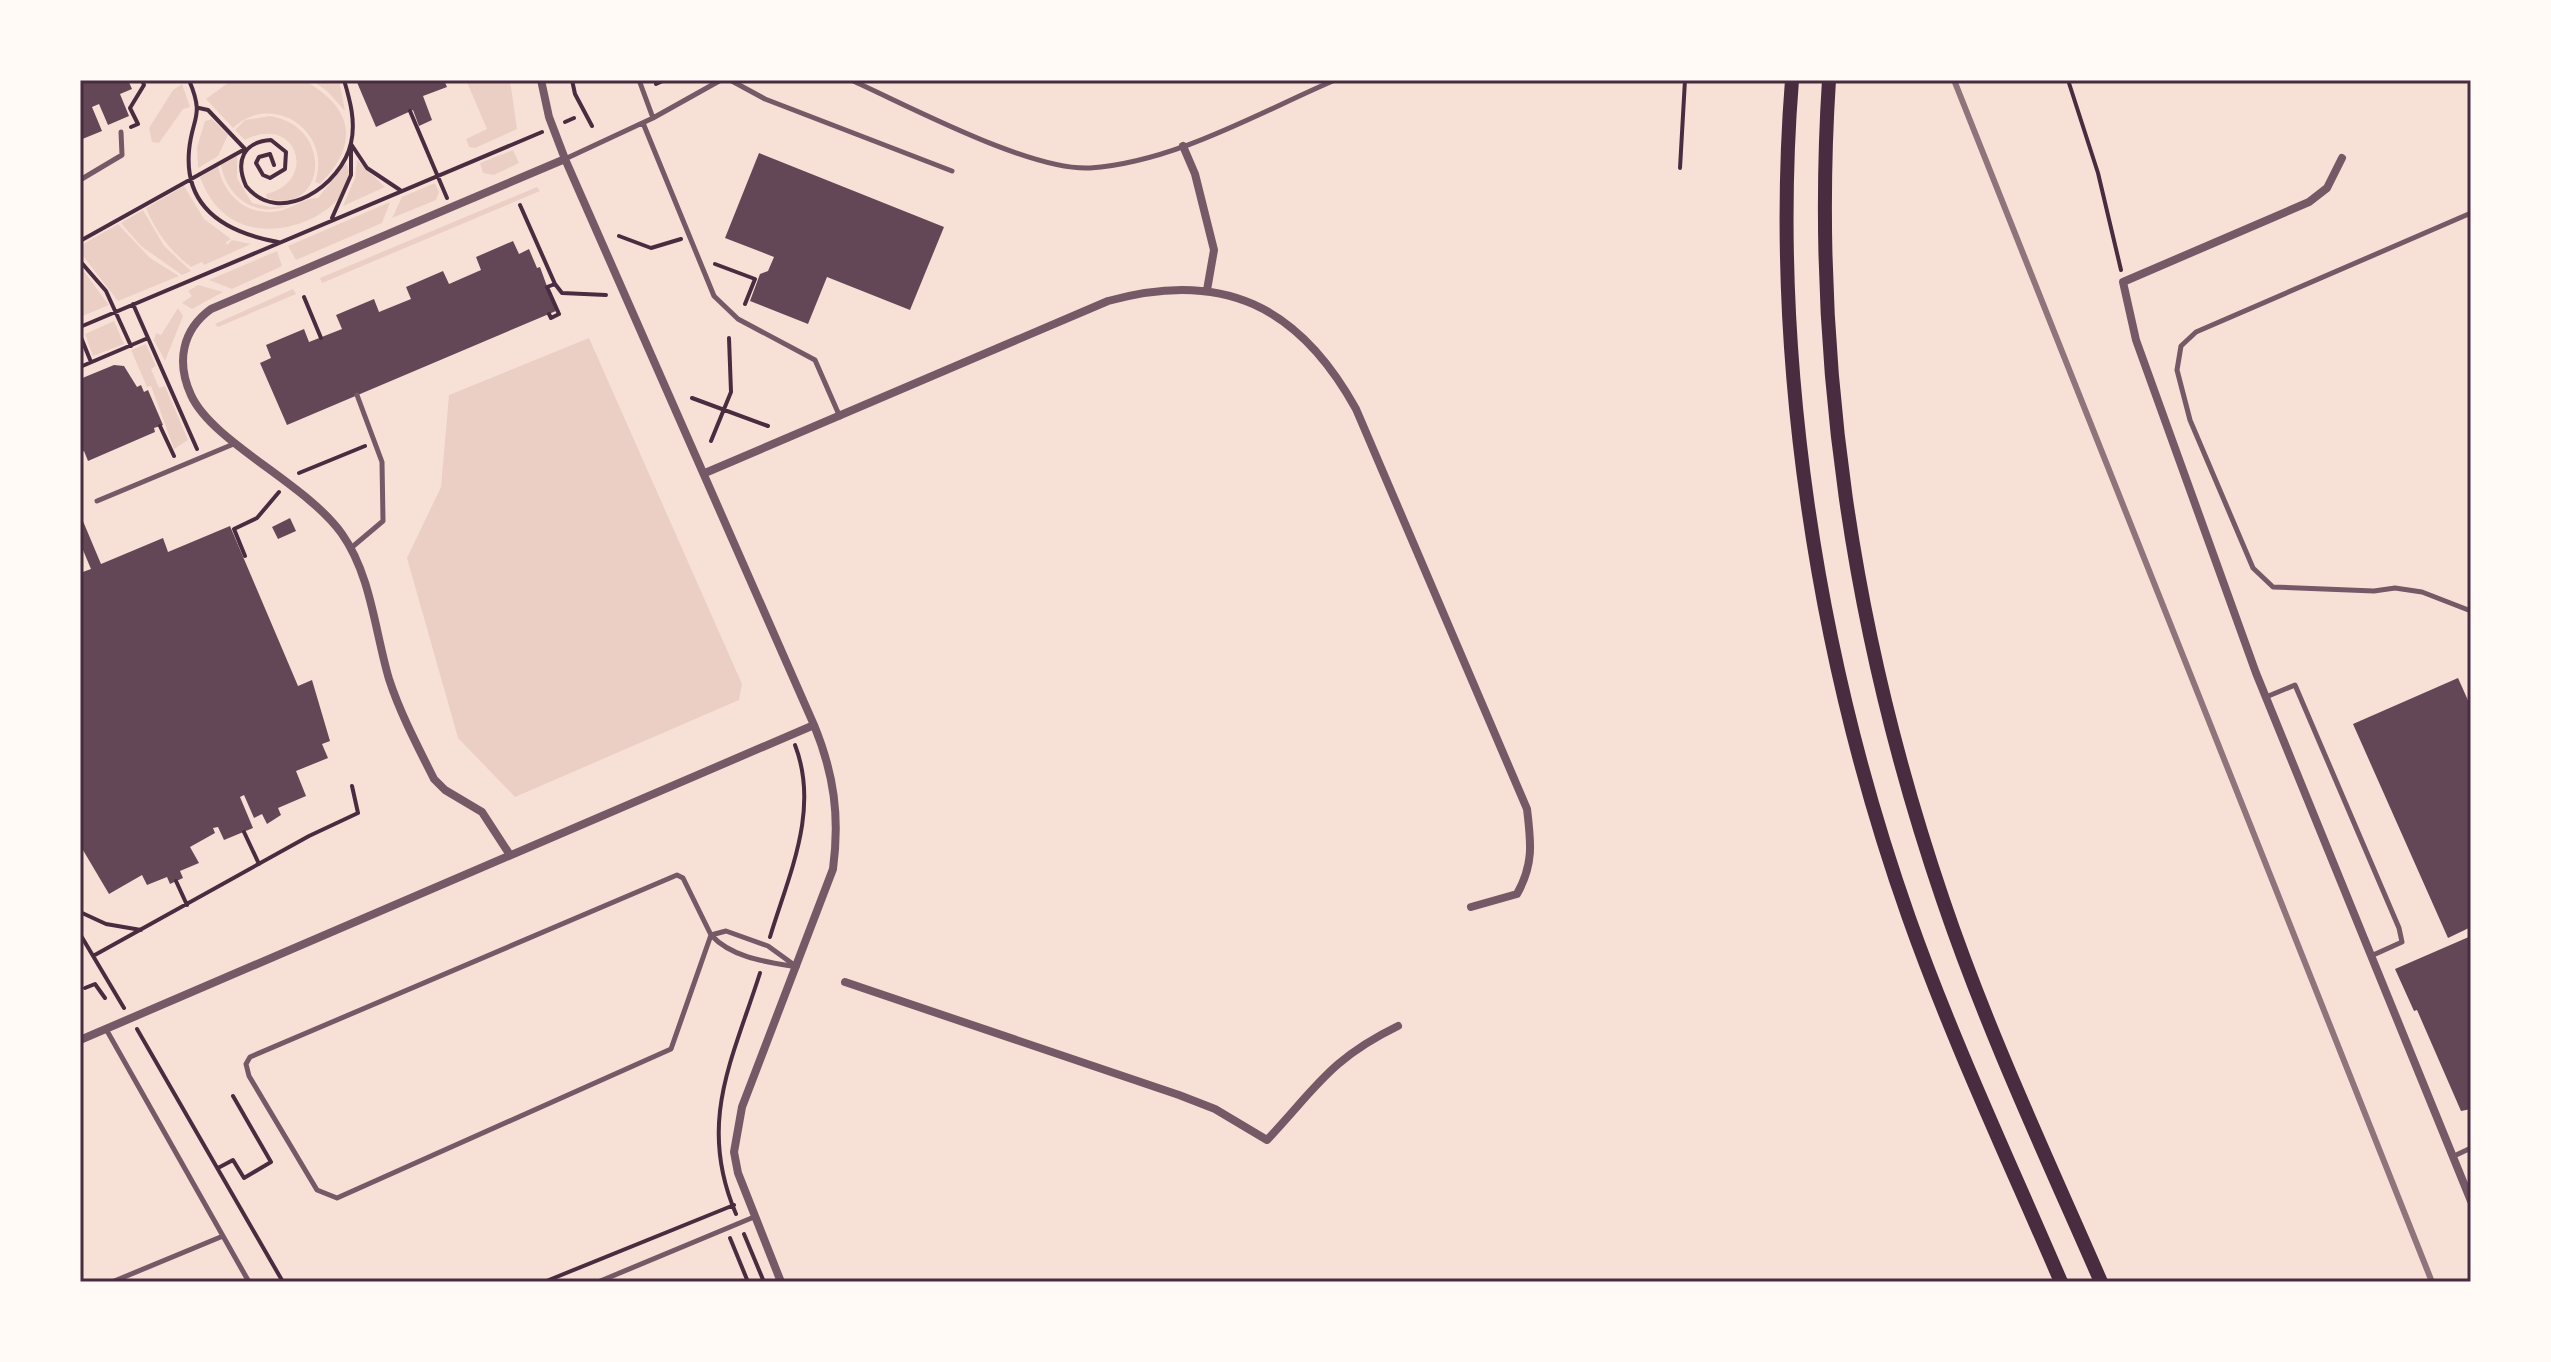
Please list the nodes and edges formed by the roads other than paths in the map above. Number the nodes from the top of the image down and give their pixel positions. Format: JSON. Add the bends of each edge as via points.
{"nodes":[{"id":1,"x":541,"y":80,"type":"edge"},
{"id":2,"x":639,"y":80,"type":"edge"},
{"id":3,"x":721,"y":80,"type":"edge"},
{"id":4,"x":730,"y":80,"type":"edge"},
{"id":5,"x":851,"y":80,"type":"edge"},
{"id":6,"x":1335,"y":80,"type":"edge"},
{"id":7,"x":1792,"y":80,"type":"edge"},
{"id":8,"x":1829,"y":80,"type":"edge"},
{"id":9,"x":653,"y":118,"type":"junction"},
{"id":10,"x":643,"y":123,"type":"junction"},
{"id":11,"x":121,"y":132,"type":"road end"},
{"id":12,"x":1183,"y":146,"type":"junction"},
{"id":13,"x":2342,"y":158,"type":"dead end"},
{"id":14,"x":565,"y":159,"type":"junction"},
{"id":15,"x":952,"y":171,"type":"dead end"},
{"id":16,"x":80,"y":180,"type":"edge"},
{"id":17,"x":2471,"y":213,"type":"edge"},
{"id":18,"x":1207,"y":290,"type":"junction"},
{"id":19,"x":357,"y":395,"type":"dead end"},
{"id":20,"x":840,"y":417,"type":"junction"},
{"id":21,"x":237,"y":442,"type":"junction"},
{"id":22,"x":705,"y":473,"type":"junction"},
{"id":23,"x":97,"y":501,"type":"dead end"},
{"id":24,"x":350,"y":549,"type":"junction"},
{"id":25,"x":2471,"y":611,"type":"edge"},
{"id":26,"x":2266,"y":697,"type":"junction"},
{"id":27,"x":814,"y":725,"type":"junction"},
{"id":28,"x":510,"y":855,"type":"junction"},
{"id":29,"x":1471,"y":907,"type":"dead end"},
{"id":30,"x":711,"y":935,"type":"junction"},
{"id":31,"x":2371,"y":956,"type":"junction"},
{"id":32,"x":797,"y":967,"type":"junction"},
{"id":33,"x":845,"y":982,"type":"dead end"},
{"id":34,"x":1398,"y":1026,"type":"dead end"},
{"id":35,"x":106,"y":1029,"type":"junction"},
{"id":36,"x":80,"y":1040,"type":"edge"},
{"id":37,"x":2471,"y":1148,"type":"edge"},
{"id":38,"x":2453,"y":1156,"type":"junction"},
{"id":39,"x":2471,"y":1201,"type":"edge"},
{"id":40,"x":754,"y":1217,"type":"junction"},
{"id":41,"x":223,"y":1236,"type":"junction"},
{"id":42,"x":112,"y":1282,"type":"edge"},
{"id":43,"x":249,"y":1282,"type":"edge"},
{"id":44,"x":598,"y":1282,"type":"edge"},
{"id":45,"x":781,"y":1282,"type":"edge"},
{"id":46,"x":2061,"y":1282,"type":"edge"},
{"id":47,"x":2101,"y":1282,"type":"edge"}],
"edges":[{"from":1,"to":14,"type":"street"},
{"from":2,"to":9,"type":"lane"},
{"from":3,"to":9,"type":"lane"},
{"from":4,"to":15,"type":"lane","via":[[765,99]]},
{"from":5,"to":12,"type":"lane","via":[[1050,164],[1088,168]]},
{"from":6,"to":12,"type":"lane"},
{"from":7,"to":46,"type":"main road","via":[[1788,180],[1798,402],[1837,661],[1909,917]]},
{"from":8,"to":47,"type":"main road","via":[[1825,186],[1833,397],[1856,570],[1874,656],[1895,745],[1944,903]]},
{"from":9,"to":10,"type":"lane"},
{"from":10,"to":14,"type":"lane"},
{"from":10,"to":20,"type":"lane","via":[[698,262],[721,305],[815,360]]},
{"from":11,"to":16,"type":"lane","via":[[122,155]]},
{"from":12,"to":18,"type":"street","via":[[1214,250]]},
{"from":13,"to":26,"type":"street","via":[[2327,188],[2309,202],[2123,282],[2141,353]]},
{"from":14,"to":21,"type":"street","via":[[202,315],[188,334],[181,366],[201,413]]},
{"from":14,"to":22,"type":"street"},
{"from":17,"to":25,"type":"lane","via":[[2196,332],[2181,346],[2177,370],[2190,420],[2253,568],[2273,587],[2395,588]]},
{"from":18,"to":20,"type":"street","via":[[1165,288],[1108,301]]},
{"from":18,"to":29,"type":"street","via":[[1252,304],[1310,342],[1337,376],[1368,436],[1527,809],[1533,854],[1517,894]]},
{"from":19,"to":24,"type":"lane","via":[[382,462],[383,521]]},
{"from":20,"to":22,"type":"street"},
{"from":21,"to":23,"type":"lane"},
{"from":21,"to":24,"type":"street","via":[[314,502]]},
{"from":22,"to":27,"type":"street"},
{"from":24,"to":28,"type":"street","via":[[364,581],[390,682],[434,779],[482,812]]},
{"from":26,"to":31,"type":"street"},
{"from":26,"to":31,"type":"lane","via":[[2295,685],[2399,928],[2402,942]]},
{"from":27,"to":28,"type":"street"},
{"from":27,"to":32,"type":"street","via":[[835,790],[838,828],[833,869]]},
{"from":28,"to":35,"type":"street"},
{"from":30,"to":30,"type":"lane","via":[[677,875],[250,1057],[249,1076],[317,1190],[337,1198],[665,1054]]},
{"from":30,"to":32,"type":"lane","via":[[722,947]]},
{"from":30,"to":32,"type":"lane","via":[[726,931],[768,946]]},
{"from":31,"to":38,"type":"street"},
{"from":32,"to":40,"type":"street","via":[[735,1136],[738,1173]]},
{"from":33,"to":34,"type":"street","via":[[1179,1095],[1267,1140],[1323,1075],[1358,1047]]},
{"from":35,"to":36,"type":"street"},
{"from":35,"to":41,"type":"lane"},
{"from":37,"to":38,"type":"lane"},
{"from":38,"to":39,"type":"street"},
{"from":40,"to":44,"type":"lane"},
{"from":40,"to":45,"type":"street"},
{"from":41,"to":42,"type":"lane"},
{"from":41,"to":43,"type":"lane"}]}
